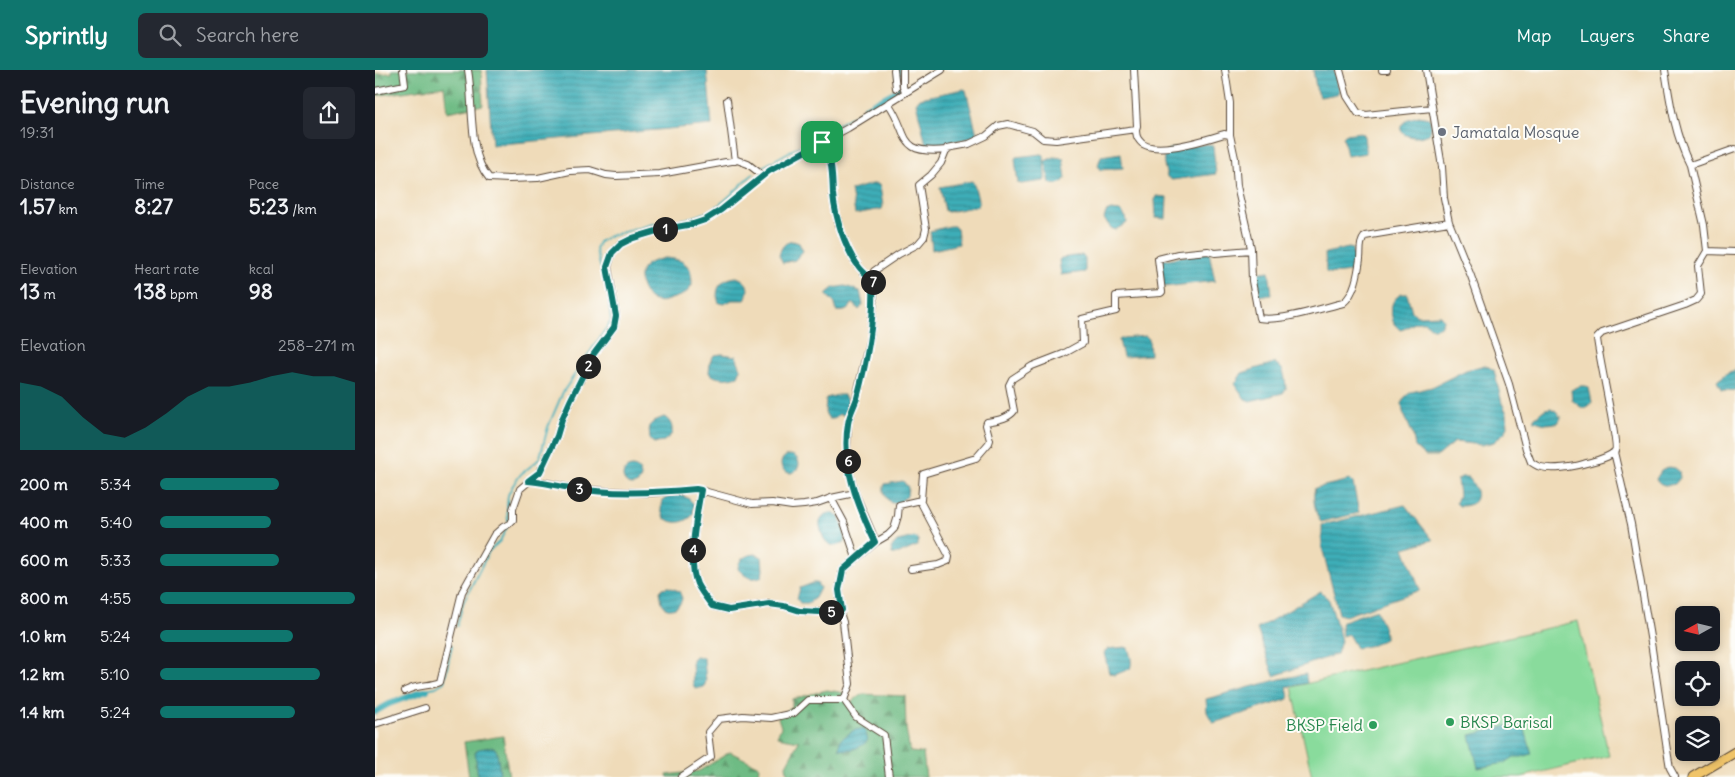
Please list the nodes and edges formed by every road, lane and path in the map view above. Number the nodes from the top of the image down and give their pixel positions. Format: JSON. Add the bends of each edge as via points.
{"nodes":[{"id":1,"x":403,"y":70,"type":"edge"},
{"id":2,"x":468,"y":70,"type":"edge"},
{"id":3,"x":894,"y":70,"type":"edge"},
{"id":4,"x":903,"y":70,"type":"edge"},
{"id":5,"x":942,"y":70,"type":"edge"},
{"id":6,"x":1134,"y":70,"type":"edge"},
{"id":7,"x":1225,"y":70,"type":"edge"},
{"id":8,"x":1340,"y":70,"type":"edge"},
{"id":9,"x":1382,"y":70,"type":"edge"},
{"id":10,"x":1387,"y":70,"type":"edge"},
{"id":11,"x":1426,"y":70,"type":"edge"},
{"id":12,"x":1665,"y":70,"type":"edge"},
{"id":13,"x":896,"y":88,"type":"dead end"},
{"id":14,"x":375,"y":91,"type":"edge"},
{"id":15,"x":905,"y":93,"type":"junction"},
{"id":16,"x":727,"y":100,"type":"dead end"},
{"id":17,"x":888,"y":103,"type":"junction"},
{"id":18,"x":1432,"y":108,"type":"junction"},
{"id":19,"x":1136,"y":129,"type":"junction"},
{"id":20,"x":1230,"y":134,"type":"junction"},
{"id":21,"x":822,"y":142,"type":"junction"},
{"id":22,"x":1735,"y":149,"type":"edge"},
{"id":23,"x":947,"y":150,"type":"junction"},
{"id":24,"x":735,"y":161,"type":"junction"},
{"id":25,"x":1690,"y":165,"type":"junction"},
{"id":26,"x":762,"y":175,"type":"junction"},
{"id":27,"x":1449,"y":222,"type":"junction"},
{"id":28,"x":1251,"y":250,"type":"junction"},
{"id":29,"x":1707,"y":251,"type":"junction"},
{"id":30,"x":1735,"y":252,"type":"edge"},
{"id":31,"x":873,"y":281,"type":"junction"},
{"id":32,"x":1614,"y":452,"type":"junction"},
{"id":33,"x":528,"y":481,"type":"junction"},
{"id":34,"x":701,"y":490,"type":"junction"},
{"id":35,"x":855,"y":493,"type":"junction"},
{"id":36,"x":831,"y":498,"type":"junction"},
{"id":37,"x":920,"y":501,"type":"junction"},
{"id":38,"x":875,"y":542,"type":"junction"},
{"id":39,"x":856,"y":558,"type":"junction"},
{"id":40,"x":911,"y":569,"type":"dead end"},
{"id":41,"x":839,"y":613,"type":"junction"},
{"id":42,"x":405,"y":690,"type":"dead end"},
{"id":43,"x":844,"y":700,"type":"junction"},
{"id":44,"x":425,"y":708,"type":"dead end"},
{"id":45,"x":375,"y":724,"type":"edge"},
{"id":46,"x":1735,"y":752,"type":"edge"},
{"id":47,"x":681,"y":777,"type":"edge"},
{"id":48,"x":889,"y":777,"type":"edge"},
{"id":49,"x":1675,"y":777,"type":"edge"},
{"id":50,"x":1693,"y":777,"type":"edge"}],
"edges":[{"from":1,"to":14,"type":"street","via":[[405,85]]},
{"from":2,"to":24,"type":"street","via":[[475,145],[482,170],[489,178],[537,178],[590,170],[611,175],[660,174]]},
{"from":3,"to":13,"type":"street"},
{"from":4,"to":15,"type":"street"},
{"from":5,"to":15,"type":"street"},
{"from":6,"to":19,"type":"street"},
{"from":7,"to":20,"type":"street"},
{"from":8,"to":18,"type":"street","via":[[1347,96],[1358,113],[1366,115]]},
{"from":9,"to":10,"type":"street"},
{"from":11,"to":18,"type":"street"},
{"from":12,"to":25,"type":"street","via":[[1673,116]]},
{"from":15,"to":17,"type":"street"},
{"from":16,"to":24,"type":"street"},
{"from":17,"to":21,"type":"street"},
{"from":17,"to":23,"type":"street","via":[[912,147],[925,151]]},
{"from":18,"to":27,"type":"street"},
{"from":19,"to":20,"type":"street","via":[[1138,140],[1152,147],[1173,147]]},
{"from":19,"to":23,"type":"street","via":[[1056,140],[1043,139],[1008,124],[999,126],[977,141]]},
{"from":20,"to":28,"type":"street"},
{"from":21,"to":26,"type":"street"},
{"from":21,"to":31,"type":"street","via":[[832,169],[839,227],[858,266]]},
{"from":22,"to":25,"type":"street"},
{"from":23,"to":31,"type":"street","via":[[941,163],[919,184],[926,229],[924,237],[874,271]]},
{"from":24,"to":26,"type":"street","via":[[748,164]]},
{"from":25,"to":29,"type":"street"},
{"from":26,"to":33,"type":"street","via":[[705,220],[633,238],[612,253],[607,267],[616,316],[614,327],[593,355],[540,472]]},
{"from":27,"to":28,"type":"street","via":[[1365,236],[1360,243],[1360,260],[1349,298],[1337,304],[1275,318],[1259,318],[1252,281]]},
{"from":27,"to":32,"type":"street","via":[[1509,384],[1531,462],[1541,468],[1575,466]]},
{"from":28,"to":37,"type":"street","via":[[1215,253],[1209,250],[1158,259],[1162,292],[1116,296],[1116,311],[1082,319],[1083,342],[1012,379],[1009,385],[1013,414],[987,422],[990,440],[977,458],[923,474],[923,498]]},
{"from":29,"to":30,"type":"street"},
{"from":29,"to":32,"type":"street","via":[[1698,266],[1701,294],[1695,300],[1602,333],[1597,338],[1615,433]]},
{"from":31,"to":35,"type":"street","via":[[868,351],[848,423],[849,470]]},
{"from":32,"to":49,"type":"street","via":[[1631,524],[1670,768]]},
{"from":33,"to":34,"type":"street","via":[[607,491]]},
{"from":33,"to":42,"type":"street","via":[[518,494],[513,520],[493,535],[462,592],[440,682]]},
{"from":34,"to":36,"type":"street","via":[[751,504],[792,506]]},
{"from":34,"to":41,"type":"street","via":[[693,560],[696,582],[712,606],[729,610],[769,604],[800,611]]},
{"from":35,"to":36,"type":"street"},
{"from":35,"to":38,"type":"street"},
{"from":36,"to":39,"type":"street","via":[[844,522]]},
{"from":37,"to":38,"type":"street","via":[[899,506],[894,529]]},
{"from":37,"to":40,"type":"street","via":[[949,556],[943,564]]},
{"from":38,"to":39,"type":"street"},
{"from":39,"to":41,"type":"street","via":[[843,570],[839,590],[842,610]]},
{"from":41,"to":43,"type":"street","via":[[851,684]]},
{"from":43,"to":47,"type":"street","via":[[808,700],[794,713],[771,718],[743,716],[719,719],[708,732],[711,757]]},
{"from":43,"to":48,"type":"street","via":[[856,717],[884,735]]},
{"from":44,"to":45,"type":"street"},
{"from":46,"to":50,"type":"highway"}]}
